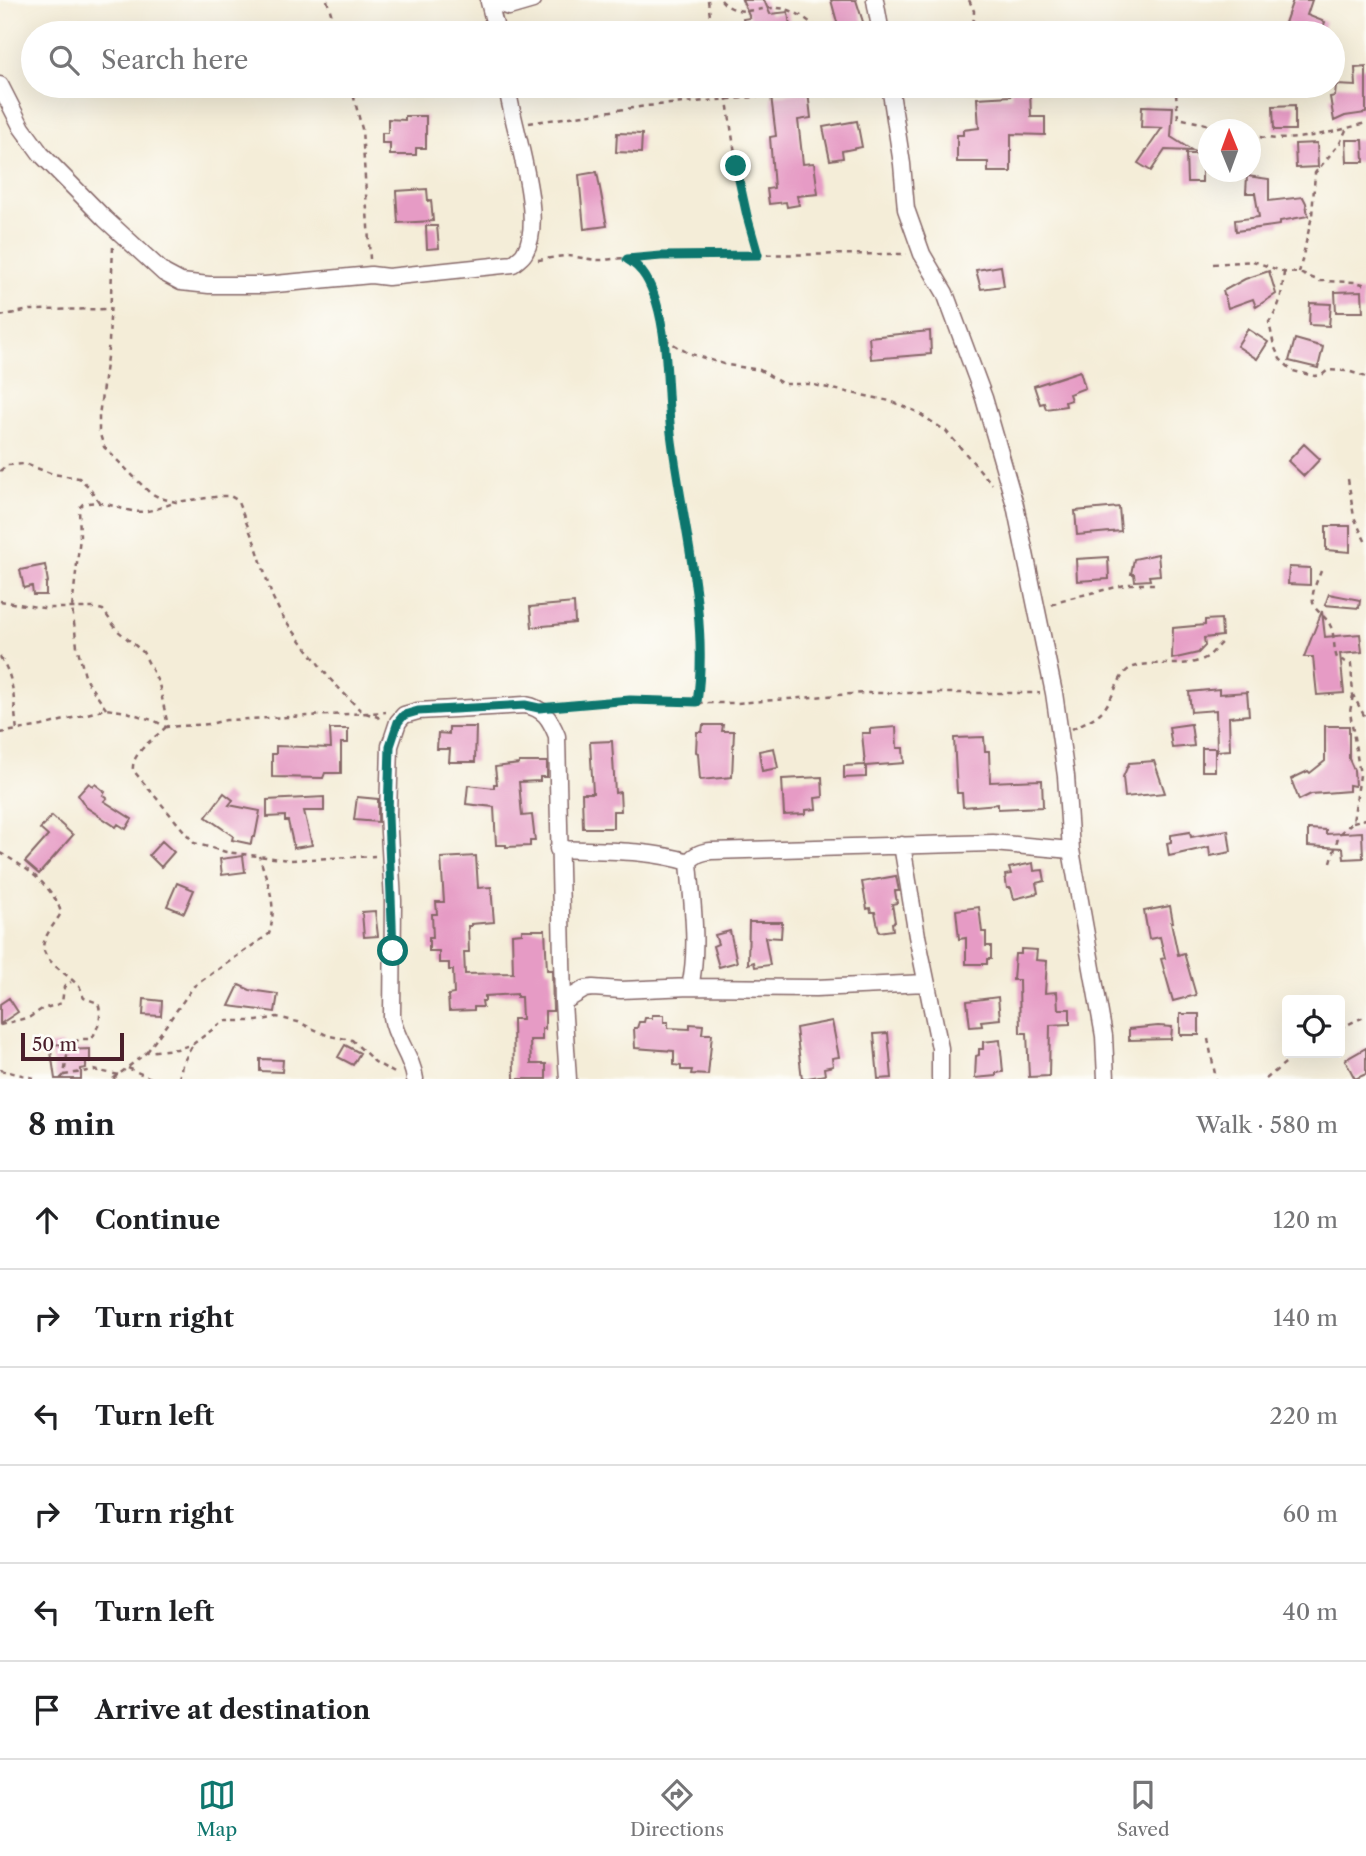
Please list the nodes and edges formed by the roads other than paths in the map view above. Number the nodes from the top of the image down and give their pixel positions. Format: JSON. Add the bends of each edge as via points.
{"nodes":[{"id":1,"x":533,"y":0,"type":"edge"},
{"id":2,"x":875,"y":0,"type":"edge"},
{"id":3,"x":489,"y":1,"type":"edge"},
{"id":4,"x":494,"y":21,"type":"edge"},
{"id":5,"x":879,"y":21,"type":"edge"},
{"id":6,"x":0,"y":85,"type":"edge"},
{"id":7,"x":509,"y":98,"type":"edge"},
{"id":8,"x":892,"y":98,"type":"edge"},
{"id":9,"x":902,"y":845,"type":"junction"},
{"id":10,"x":558,"y":849,"type":"junction"},
{"id":11,"x":1071,"y":850,"type":"junction"},
{"id":12,"x":689,"y":862,"type":"junction"},
{"id":13,"x":926,"y":984,"type":"junction"},
{"id":14,"x":690,"y":987,"type":"junction"},
{"id":15,"x":563,"y":1002,"type":"junction"},
{"id":16,"x":415,"y":1079,"type":"edge"},
{"id":17,"x":568,"y":1079,"type":"edge"},
{"id":18,"x":940,"y":1079,"type":"edge"},
{"id":19,"x":1107,"y":1079,"type":"edge"}],
"edges":[{"from":1,"to":3,"type":"street","via":[[509,7]]},
{"from":2,"to":5,"type":"street"},
{"from":3,"to":4,"type":"street"},
{"from":6,"to":7,"type":"street","via":[[41,153],[105,219],[164,273],[181,282],[209,285],[388,277],[513,264],[525,254],[531,222],[527,176]]},
{"from":8,"to":11,"type":"street","via":[[906,209],[922,254],[945,293],[984,398],[1015,505],[1054,693]]},
{"from":9,"to":11,"type":"street","via":[[993,843]]},
{"from":9,"to":12,"type":"street","via":[[702,852]]},
{"from":9,"to":13,"type":"street"},
{"from":10,"to":12,"type":"street","via":[[649,853]]},
{"from":10,"to":15,"type":"street"},
{"from":10,"to":16,"type":"street","via":[[557,736],[551,720],[539,708],[418,711],[398,722],[390,746],[392,1017],[393,1030]]},
{"from":11,"to":19,"type":"street","via":[[1104,1036]]},
{"from":12,"to":14,"type":"street","via":[[695,946]]},
{"from":13,"to":14,"type":"street"},
{"from":13,"to":18,"type":"street","via":[[940,1048]]},
{"from":14,"to":15,"type":"street","via":[[584,989]]},
{"from":15,"to":17,"type":"street"}]}
